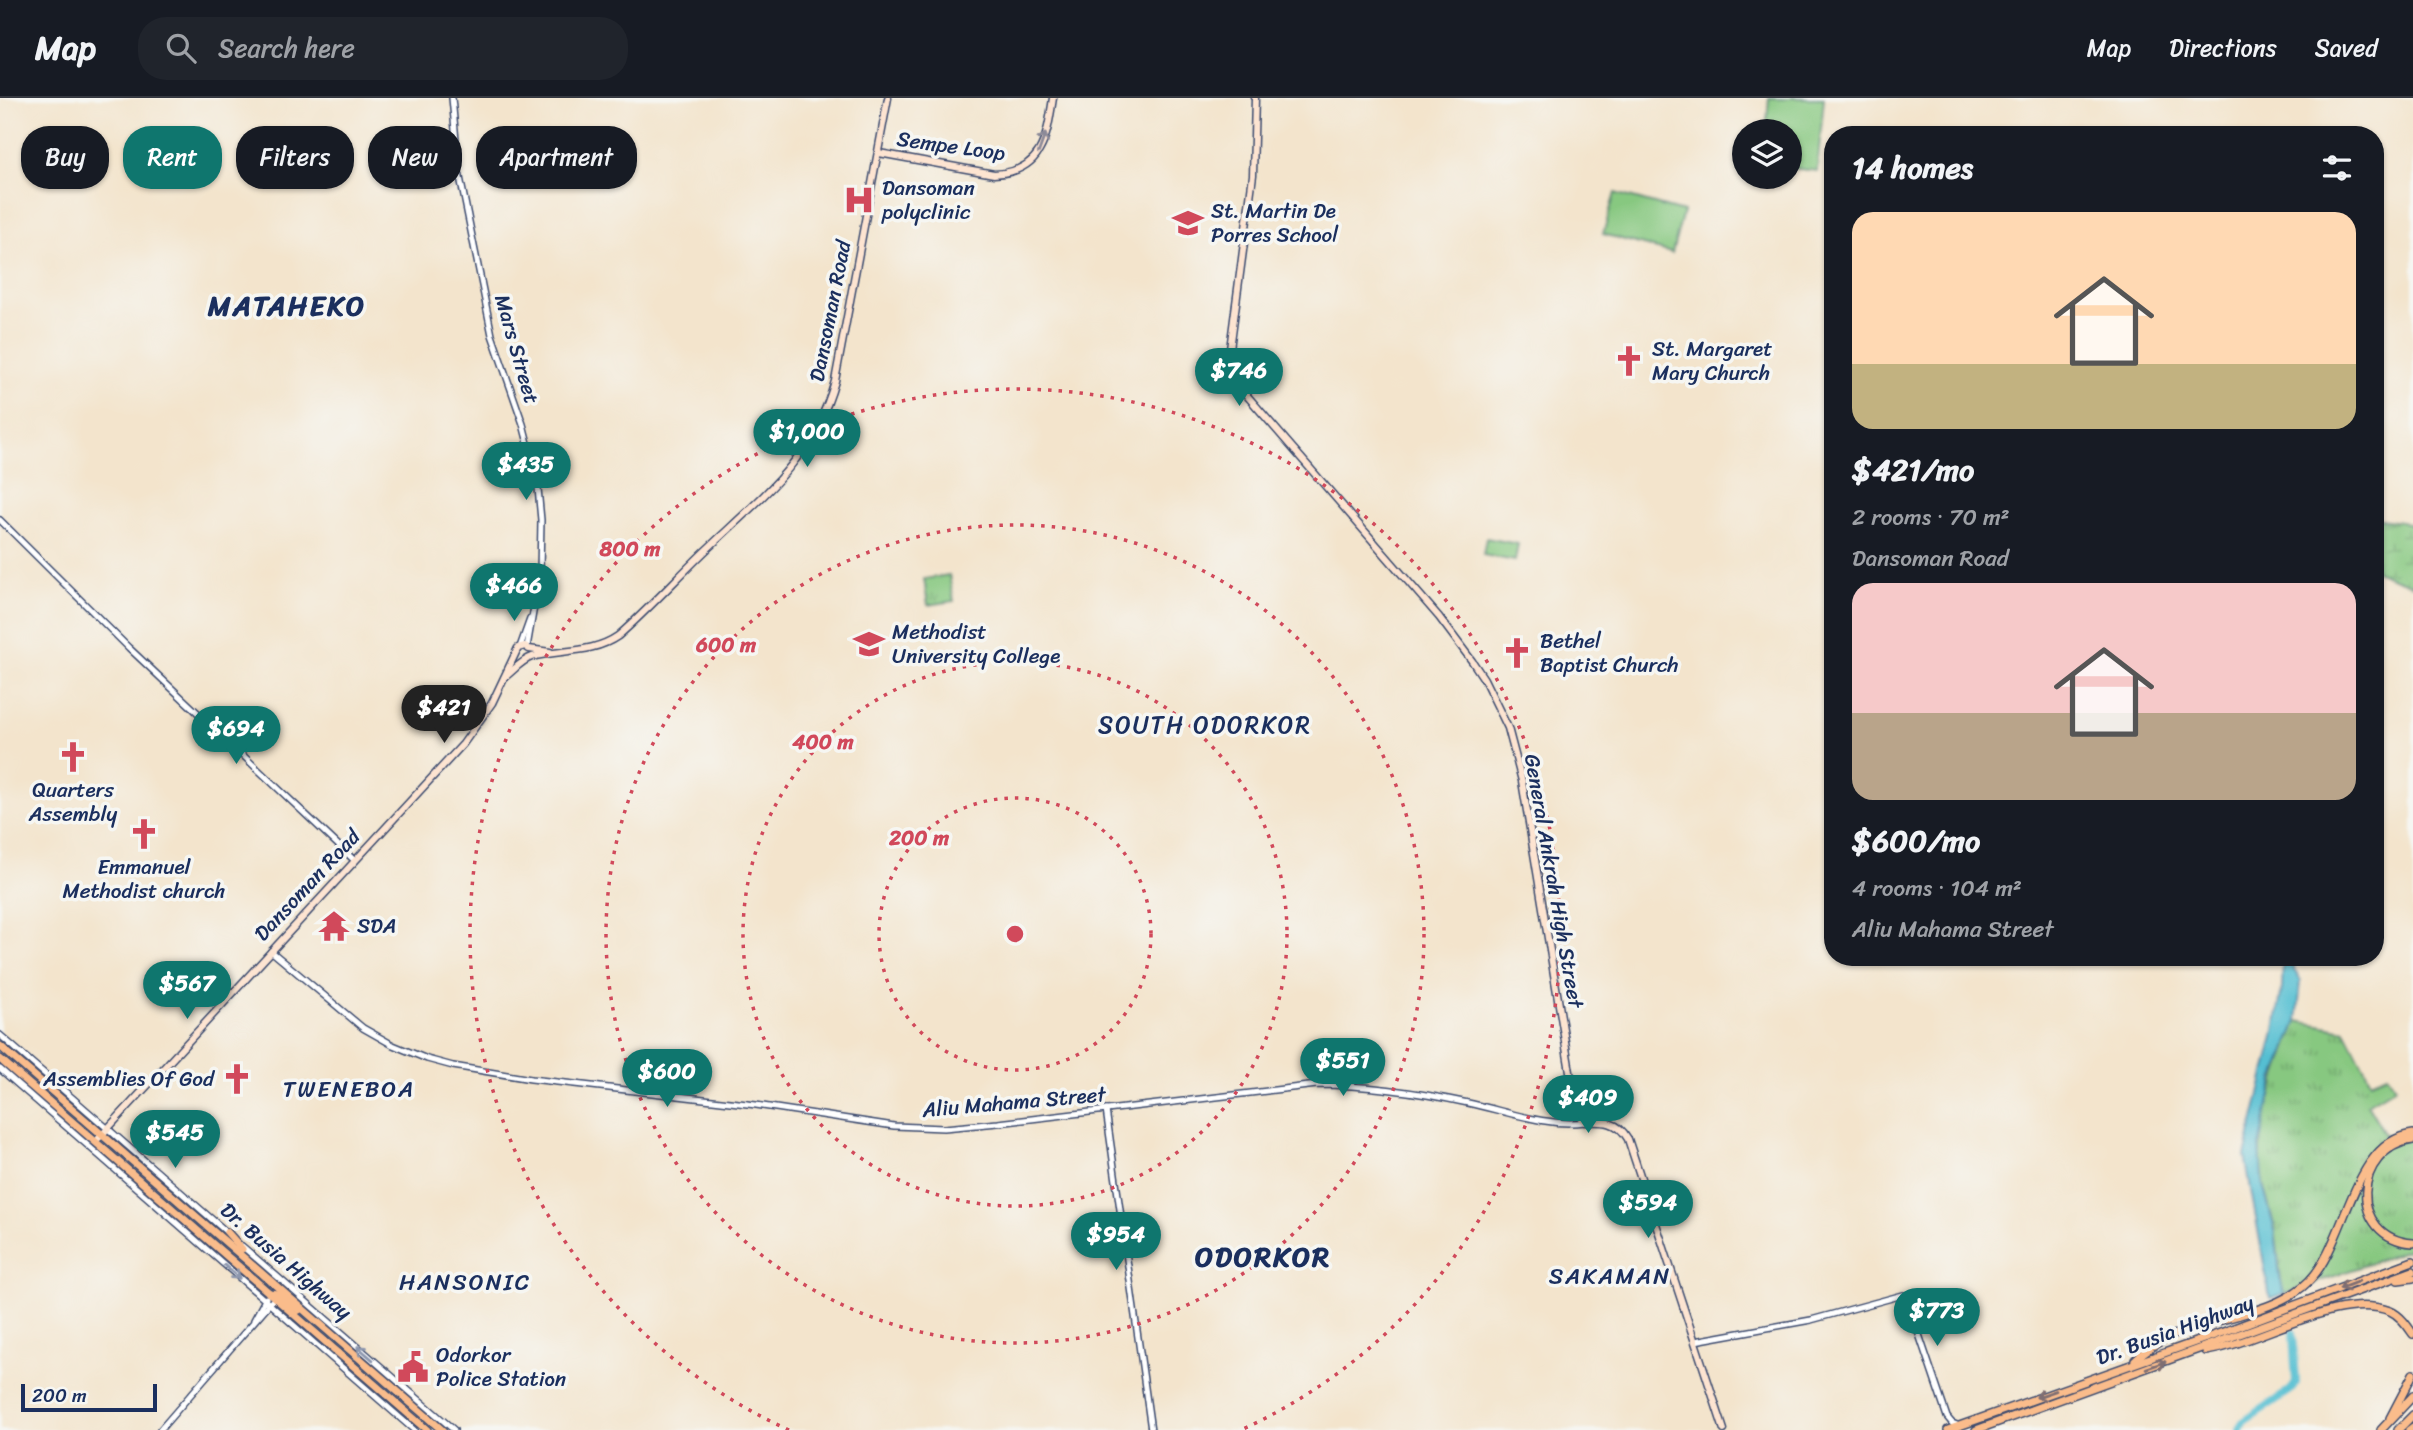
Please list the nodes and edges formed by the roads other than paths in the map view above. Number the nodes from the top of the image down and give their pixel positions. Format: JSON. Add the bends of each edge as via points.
{"nodes":[{"id":1,"x":452,"y":98,"type":"edge"},
{"id":2,"x":888,"y":98,"type":"edge"},
{"id":3,"x":1053,"y":98,"type":"edge"},
{"id":4,"x":1255,"y":98,"type":"edge"},
{"id":5,"x":879,"y":153,"type":"junction"},
{"id":6,"x":0,"y":520,"type":"edge"},
{"id":7,"x":525,"y":648,"type":"junction"},
{"id":8,"x":555,"y":653,"type":"junction"},
{"id":9,"x":516,"y":656,"type":"junction"},
{"id":10,"x":526,"y":659,"type":"junction"},
{"id":11,"x":505,"y":677,"type":"junction"},
{"id":12,"x":354,"y":860,"type":"junction"},
{"id":13,"x":271,"y":951,"type":"junction"},
{"id":14,"x":0,"y":1035,"type":"edge"},
{"id":15,"x":0,"y":1046,"type":"edge"},
{"id":16,"x":0,"y":1059,"type":"edge"},
{"id":17,"x":0,"y":1069,"type":"edge"},
{"id":18,"x":45,"y":1080,"type":"junction"},
{"id":19,"x":1106,"y":1110,"type":"junction"},
{"id":20,"x":1577,"y":1114,"type":"junction"},
{"id":21,"x":1585,"y":1122,"type":"junction"},
{"id":22,"x":1576,"y":1123,"type":"junction"},
{"id":23,"x":105,"y":1130,"type":"junction"},
{"id":24,"x":2413,"y":1134,"type":"edge"},
{"id":25,"x":2413,"y":1140,"type":"edge"},
{"id":26,"x":96,"y":1141,"type":"junction"},
{"id":27,"x":110,"y":1159,"type":"junction"},
{"id":28,"x":227,"y":1232,"type":"junction"},
{"id":29,"x":2413,"y":1244,"type":"edge"},
{"id":30,"x":2413,"y":1261,"type":"edge"},
{"id":31,"x":2413,"y":1271,"type":"edge"},
{"id":32,"x":264,"y":1273,"type":"junction"},
{"id":33,"x":2413,"y":1278,"type":"edge"},
{"id":34,"x":2380,"y":1283,"type":"junction"},
{"id":35,"x":273,"y":1295,"type":"junction"},
{"id":36,"x":2413,"y":1334,"type":"edge"},
{"id":37,"x":1695,"y":1341,"type":"junction"},
{"id":38,"x":2188,"y":1353,"type":"junction"},
{"id":39,"x":2134,"y":1363,"type":"junction"},
{"id":40,"x":2413,"y":1374,"type":"edge"},
{"id":41,"x":2413,"y":1396,"type":"edge"},
{"id":42,"x":405,"y":1398,"type":"junction"},
{"id":43,"x":398,"y":1406,"type":"junction"},
{"id":44,"x":2413,"y":1415,"type":"edge"},
{"id":45,"x":2390,"y":1418,"type":"junction"},
{"id":46,"x":1959,"y":1426,"type":"junction"},
{"id":47,"x":160,"y":1430,"type":"edge"},
{"id":48,"x":414,"y":1430,"type":"edge"},
{"id":49,"x":426,"y":1430,"type":"edge"},
{"id":50,"x":442,"y":1430,"type":"edge"},
{"id":51,"x":454,"y":1430,"type":"edge"},
{"id":52,"x":1151,"y":1430,"type":"edge"},
{"id":53,"x":1724,"y":1430,"type":"edge"},
{"id":54,"x":1948,"y":1430,"type":"edge"},
{"id":55,"x":1976,"y":1430,"type":"edge"},
{"id":56,"x":2381,"y":1430,"type":"edge"},
{"id":57,"x":2398,"y":1430,"type":"edge"}],
"edges":[{"from":1,"to":7,"type":"street","name":"Mars Street","via":[[459,172],[492,335],[537,478],[541,555]]},
{"from":2,"to":5,"type":"main road","name":"Dansoman Road"},
{"from":5,"to":3,"type":"main road","name":"Sempe Loop","one_way":true,"via":[[995,174],[1013,172],[1041,152]]},
{"from":4,"to":20,"type":"main road","name":"General Ankrah High Street","via":[[1254,166],[1230,338],[1231,364],[1243,391],[1450,630],[1480,673],[1508,728],[1524,790]]},
{"from":5,"to":8,"type":"main road","name":"Dansoman Road","via":[[835,381],[808,443],[783,476],[621,634],[601,645]]},
{"from":6,"to":12,"type":"street"},
{"from":7,"to":8,"type":"main road","name":"Dansoman Road"},
{"from":7,"to":9,"type":"main road","name":"Dansoman Road"},
{"from":7,"to":10,"type":"main road"},
{"from":8,"to":10,"type":"main road","name":"Dansoman Road"},
{"from":9,"to":10,"type":"main road"},
{"from":9,"to":11,"type":"main road","name":"Dansoman Road"},
{"from":10,"to":11,"type":"main road","name":"Dansoman Road"},
{"from":11,"to":12,"type":"main road","name":"Dansoman Road","via":[[467,739]]},
{"from":12,"to":13,"type":"main road","name":"Dansoman Road"},
{"from":13,"to":19,"type":"street","name":"Aliu Mahama Street","via":[[370,1033],[405,1051],[453,1066],[894,1126],[998,1123]]},
{"from":13,"to":23,"type":"main road","name":"Dansoman Road"},
{"from":14,"to":18,"type":"street","name":"Dr. Busia Highway"},
{"from":15,"to":18,"type":"highway","name":"Dr. Busia Highway"},
{"from":16,"to":26,"type":"highway","name":"Dr. Busia Highway"},
{"from":17,"to":27,"type":"street","name":"Dr. Busia Highway"},
{"from":18,"to":23,"type":"highway","name":"Dr. Busia Highway"},
{"from":19,"to":22,"type":"street","name":"Aliu Mahama Street","via":[[1293,1087],[1352,1085]]},
{"from":19,"to":52,"type":"street"},
{"from":20,"to":21,"type":"main road"},
{"from":20,"to":22,"type":"street"},
{"from":21,"to":22,"type":"street","name":"Aliu Mahama Street"},
{"from":21,"to":37,"type":"main road","via":[[1617,1125],[1628,1139]]},
{"from":23,"to":26,"type":"main road","name":"Dansoman Road"},
{"from":23,"to":28,"type":"street","name":"Dr. Busia Highway"},
{"from":23,"to":32,"type":"highway","name":"Dr. Busia Highway"},
{"from":24,"to":39,"type":"highway","via":[[2397,1138],[2376,1153],[2329,1252],[2301,1289],[2280,1301],[2174,1336]]},
{"from":25,"to":29,"type":"highway","via":[[2382,1155],[2370,1172],[2365,1193],[2367,1212],[2379,1230]]},
{"from":26,"to":27,"type":"highway","name":"Dr. Busia Highway"},
{"from":27,"to":35,"type":"highway","name":"Dr. Busia Highway","one_way":true},
{"from":28,"to":32,"type":"highway"},
{"from":51,"to":28,"type":"street","name":"Dr. Busia Highway","one_way":true},
{"from":30,"to":39,"type":"highway","name":"Dr. Busia Highway","one_way":true},
{"from":31,"to":34,"type":"highway","name":"Dr. Busia Highway"},
{"from":32,"to":35,"type":"highway","name":"Dr. Busia Highway"},
{"from":33,"to":34,"type":"highway"},
{"from":34,"to":38,"type":"highway","name":"Dr. Busia Highway"},
{"from":35,"to":42,"type":"highway","name":"Dr. Busia Highway","via":[[336,1338]]},
{"from":35,"to":43,"type":"highway","name":"Dr. Busia Highway"},
{"from":35,"to":47,"type":"street"},
{"from":35,"to":48,"type":"street","name":"Dr. Busia Highway"},
{"from":36,"to":38,"type":"highway","via":[[2393,1312],[2349,1308]]},
{"from":37,"to":46,"type":"street","via":[[1811,1321],[1903,1295],[1947,1417]]},
{"from":37,"to":53,"type":"main road"},
{"from":55,"to":38,"type":"highway","name":"Dr. Busia Highway","one_way":true},
{"from":39,"to":46,"type":"highway","name":"Dr. Busia Highway","one_way":true},
{"from":40,"to":45,"type":"highway"},
{"from":41,"to":45,"type":"highway"},
{"from":42,"to":43,"type":"highway"},
{"from":42,"to":50,"type":"highway","name":"Dr. Busia Highway"},
{"from":43,"to":49,"type":"highway","name":"Dr. Busia Highway"},
{"from":44,"to":57,"type":"highway"},
{"from":45,"to":56,"type":"highway"},
{"from":46,"to":54,"type":"highway","name":"Dr. Busia Highway"}]}
